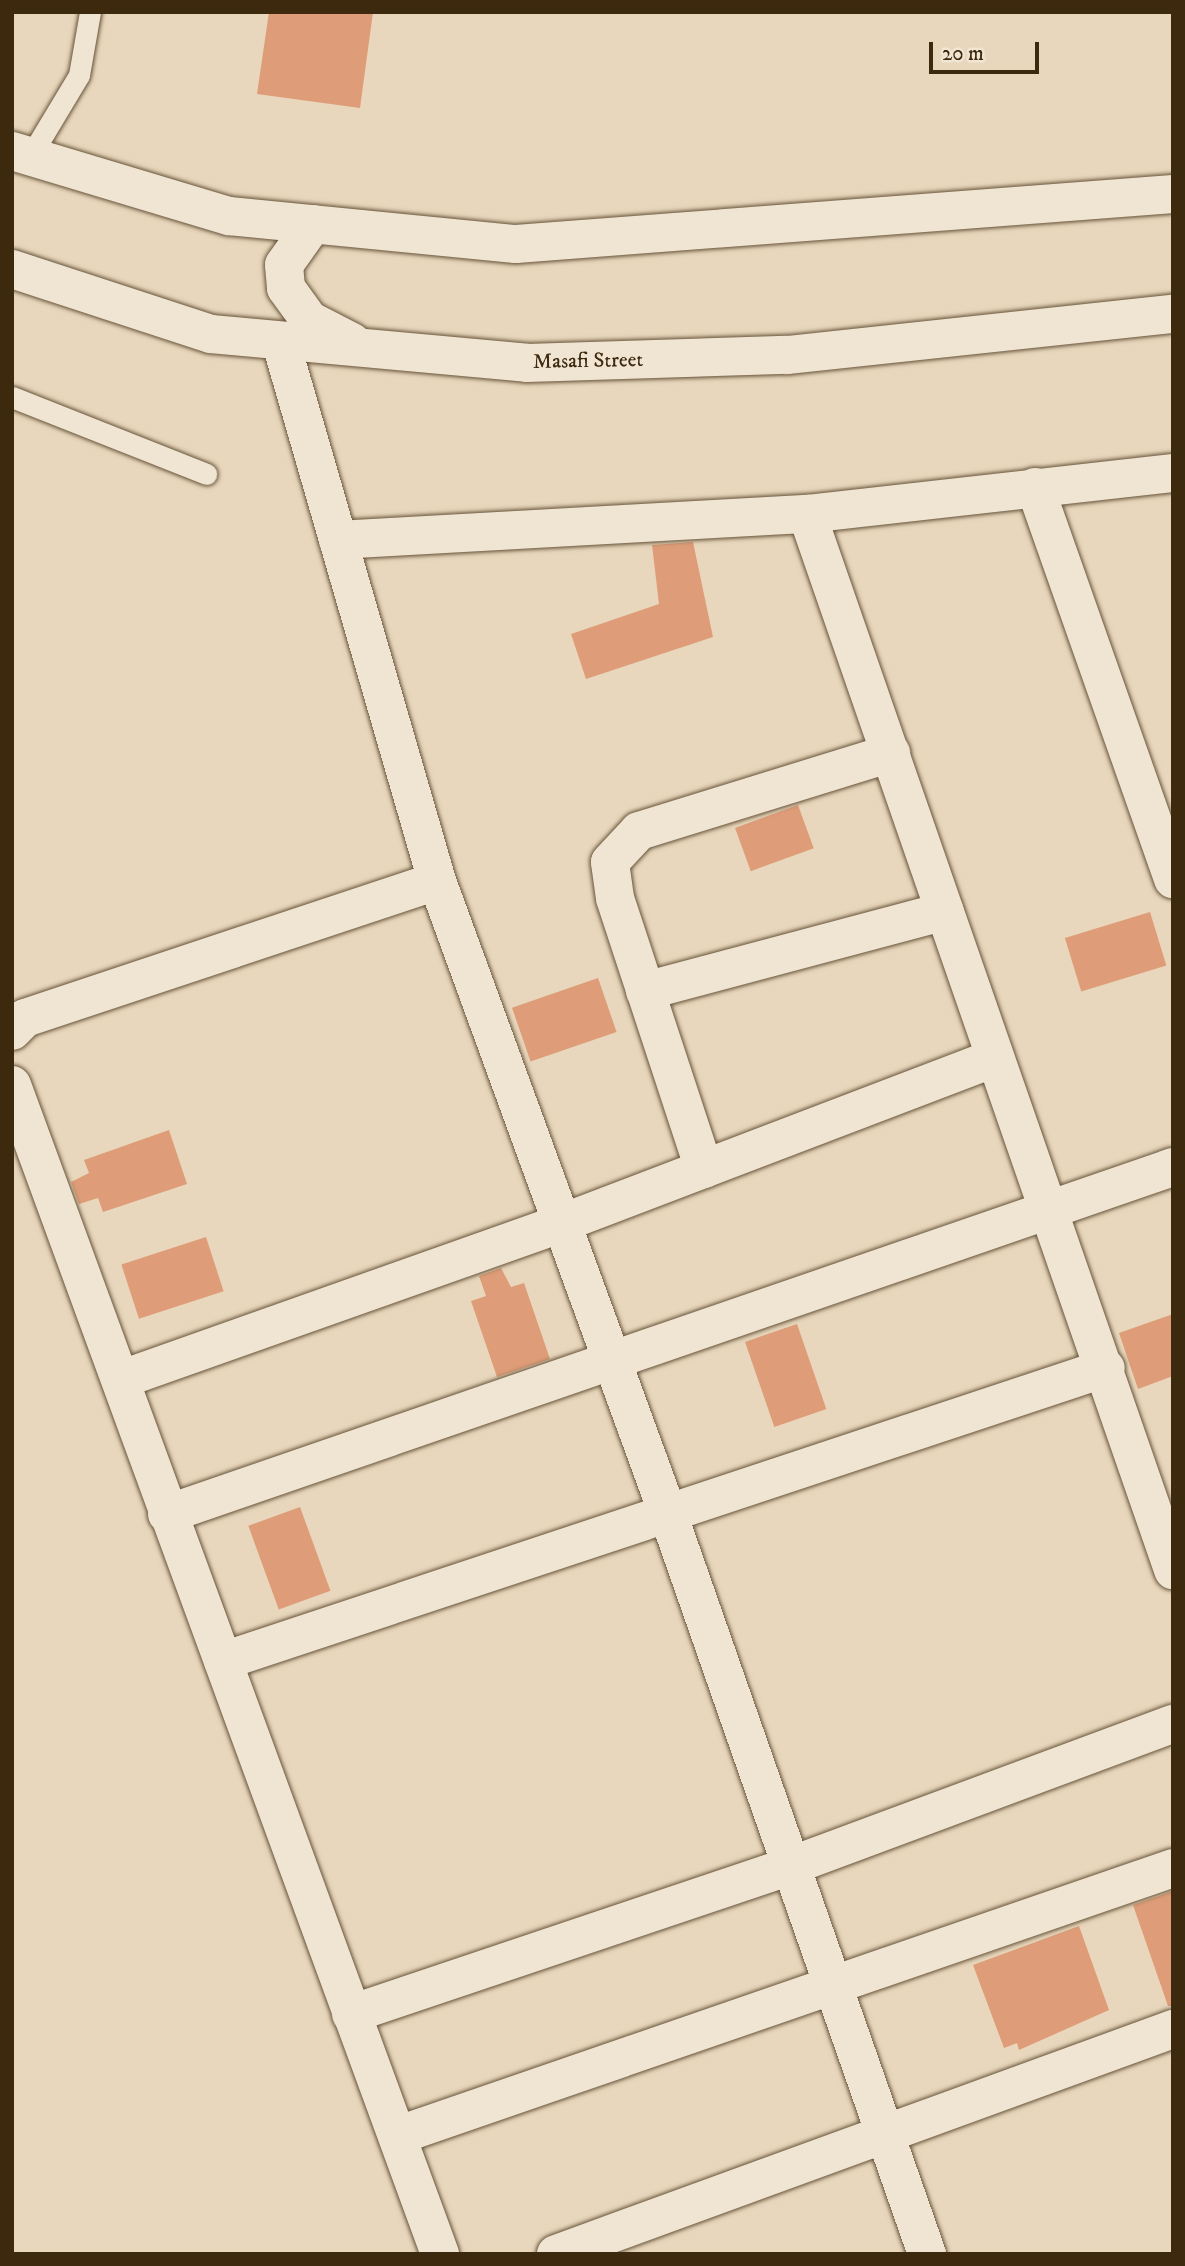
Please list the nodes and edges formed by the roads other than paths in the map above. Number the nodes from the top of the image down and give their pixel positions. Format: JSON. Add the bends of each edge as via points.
{"nodes":[{"id":1,"x":90,"y":12,"type":"edge"},
{"id":2,"x":20,"y":156,"type":"edge"},
{"id":3,"x":1173,"y":194,"type":"edge"},
{"id":4,"x":261,"y":219,"type":"junction"},
{"id":5,"x":313,"y":224,"type":"junction"},
{"id":6,"x":12,"y":269,"type":"edge"},
{"id":7,"x":1173,"y":314,"type":"edge"},
{"id":8,"x":281,"y":344,"type":"junction"},
{"id":9,"x":364,"y":349,"type":"junction"},
{"id":10,"x":12,"y":397,"type":"edge"},
{"id":11,"x":1173,"y":473,"type":"edge"},
{"id":12,"x":206,"y":474,"type":"dead end"},
{"id":13,"x":1035,"y":487,"type":"junction"},
{"id":14,"x":807,"y":514,"type":"junction"},
{"id":15,"x":338,"y":540,"type":"junction"},
{"id":16,"x":891,"y":752,"type":"junction"},
{"id":17,"x":1173,"y":879,"type":"edge"},
{"id":18,"x":437,"y":881,"type":"junction"},
{"id":19,"x":945,"y":911,"type":"junction"},
{"id":20,"x":645,"y":991,"type":"junction"},
{"id":21,"x":12,"y":1031,"type":"edge"},
{"id":22,"x":995,"y":1058,"type":"junction"},
{"id":23,"x":12,"y":1085,"type":"edge"},
{"id":24,"x":1173,"y":1167,"type":"edge"},
{"id":25,"x":704,"y":1169,"type":"junction"},
{"id":26,"x":1049,"y":1211,"type":"junction"},
{"id":27,"x":557,"y":1225,"type":"junction"},
{"id":28,"x":609,"y":1364,"type":"junction"},
{"id":29,"x":1106,"y":1367,"type":"junction"},
{"id":30,"x":122,"y":1379,"type":"junction"},
{"id":31,"x":167,"y":1514,"type":"junction"},
{"id":32,"x":668,"y":1514,"type":"junction"},
{"id":33,"x":1173,"y":1570,"type":"edge"},
{"id":34,"x":223,"y":1661,"type":"junction"},
{"id":35,"x":1173,"y":1724,"type":"edge"},
{"id":36,"x":793,"y":1865,"type":"junction"},
{"id":37,"x":1173,"y":1868,"type":"edge"},
{"id":38,"x":830,"y":1987,"type":"junction"},
{"id":39,"x":351,"y":2014,"type":"junction"},
{"id":40,"x":1173,"y":2029,"type":"edge"},
{"id":41,"x":882,"y":2132,"type":"junction"},
{"id":42,"x":399,"y":2135,"type":"junction"},
{"id":43,"x":440,"y":2254,"type":"edge"},
{"id":44,"x":556,"y":2254,"type":"edge"},
{"id":45,"x":927,"y":2254,"type":"edge"}],
"edges":[{"from":1,"to":2,"type":"lane","via":[[79,75]]},
{"from":2,"to":4,"type":"street","via":[[229,216]]},
{"from":3,"to":5,"type":"street","via":[[516,244]]},
{"from":4,"to":5,"type":"street"},
{"from":4,"to":8,"type":"street"},
{"from":5,"to":9,"type":"street","via":[[284,265],[286,288],[309,320]]},
{"from":6,"to":8,"type":"street","name":"Masafi Street","via":[[211,334]]},
{"from":7,"to":9,"type":"street","name":"Masafi Street","via":[[788,355],[527,363]]},
{"from":8,"to":9,"type":"street","name":"Masafi Street"},
{"from":8,"to":15,"type":"street"},
{"from":10,"to":12,"type":"lane"},
{"from":11,"to":13,"type":"street"},
{"from":13,"to":14,"type":"street"},
{"from":13,"to":17,"type":"street"},
{"from":14,"to":15,"type":"street"},
{"from":14,"to":16,"type":"street"},
{"from":15,"to":18,"type":"street"},
{"from":16,"to":19,"type":"street"},
{"from":16,"to":20,"type":"street","via":[[639,831],[610,862]]},
{"from":18,"to":21,"type":"street","via":[[25,1018]]},
{"from":18,"to":27,"type":"street"},
{"from":19,"to":20,"type":"street"},
{"from":19,"to":22,"type":"street"},
{"from":20,"to":25,"type":"street"},
{"from":22,"to":25,"type":"street"},
{"from":22,"to":26,"type":"street"},
{"from":23,"to":30,"type":"street"},
{"from":24,"to":26,"type":"street"},
{"from":25,"to":27,"type":"street"},
{"from":26,"to":28,"type":"street"},
{"from":26,"to":29,"type":"street"},
{"from":27,"to":28,"type":"street"},
{"from":27,"to":30,"type":"street"},
{"from":28,"to":31,"type":"street"},
{"from":28,"to":32,"type":"street"},
{"from":29,"to":32,"type":"street"},
{"from":29,"to":33,"type":"street"},
{"from":30,"to":31,"type":"street"},
{"from":31,"to":34,"type":"street"},
{"from":32,"to":34,"type":"street"},
{"from":32,"to":36,"type":"street"},
{"from":34,"to":39,"type":"street"},
{"from":35,"to":36,"type":"street"},
{"from":36,"to":38,"type":"street"},
{"from":36,"to":39,"type":"street"},
{"from":37,"to":38,"type":"street"},
{"from":38,"to":41,"type":"street"},
{"from":38,"to":42,"type":"street"},
{"from":39,"to":42,"type":"street"},
{"from":40,"to":41,"type":"street"},
{"from":41,"to":44,"type":"street"},
{"from":41,"to":45,"type":"street"},
{"from":42,"to":43,"type":"street"}]}
